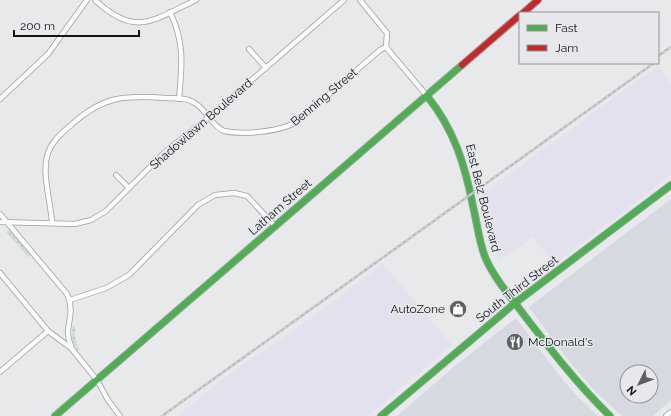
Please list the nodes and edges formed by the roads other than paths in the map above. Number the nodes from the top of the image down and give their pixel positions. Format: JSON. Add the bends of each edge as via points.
{"nodes":[{"id":1,"x":87,"y":0,"type":"edge"},
{"id":2,"x":95,"y":0,"type":"edge"},
{"id":3,"x":196,"y":0,"type":"edge"},
{"id":4,"x":344,"y":0,"type":"edge"},
{"id":5,"x":360,"y":0,"type":"edge"},
{"id":6,"x":538,"y":0,"type":"edge"},
{"id":7,"x":170,"y":12,"type":"junction"},
{"id":8,"x":524,"y":12,"type":"edge"},
{"id":9,"x":519,"y":16,"type":"edge"},
{"id":10,"x":386,"y":47,"type":"junction"},
{"id":11,"x":249,"y":49,"type":"dead end"},
{"id":12,"x":266,"y":68,"type":"junction"},
{"id":13,"x":427,"y":96,"type":"junction"},
{"id":14,"x":0,"y":99,"type":"edge"},
{"id":15,"x":179,"y":99,"type":"junction"},
{"id":16,"x":208,"y":117,"type":"junction"},
{"id":17,"x":116,"y":175,"type":"dead end"},
{"id":18,"x":671,"y":185,"type":"edge"},
{"id":19,"x":129,"y":188,"type":"junction"},
{"id":20,"x":0,"y":214,"type":"edge"},
{"id":21,"x":6,"y":220,"type":"junction"},
{"id":22,"x":0,"y":222,"type":"edge"},
{"id":23,"x":52,"y":223,"type":"junction"},
{"id":24,"x":275,"y":226,"type":"junction"},
{"id":25,"x":0,"y":273,"type":"edge"},
{"id":26,"x":5,"y":279,"type":"junction"},
{"id":27,"x":0,"y":284,"type":"edge"},
{"id":28,"x":70,"y":300,"type":"junction"},
{"id":29,"x":515,"y":303,"type":"junction"},
{"id":30,"x":48,"y":331,"type":"junction"},
{"id":31,"x":71,"y":348,"type":"junction"},
{"id":32,"x":0,"y":372,"type":"edge"},
{"id":33,"x":97,"y":380,"type":"junction"},
{"id":34,"x":671,"y":412,"type":"edge"},
{"id":35,"x":55,"y":416,"type":"edge"},
{"id":36,"x":120,"y":416,"type":"edge"},
{"id":37,"x":381,"y":416,"type":"edge"},
{"id":38,"x":610,"y":416,"type":"edge"},
{"id":39,"x":666,"y":416,"type":"edge"}],
"edges":[{"from":1,"to":14,"type":"street","via":[[48,54]]},
{"from":2,"to":7,"type":"street","via":[[118,17],[133,23],[151,21]]},
{"from":3,"to":7,"type":"street"},
{"from":4,"to":12,"type":"street","name":"Shadowlawn Boulevard"},
{"from":5,"to":10,"type":"street","via":[[387,33]]},
{"from":6,"to":8,"type":"street"},
{"from":7,"to":15,"type":"street","via":[[182,48]]},
{"from":9,"to":13,"type":"street","name":"Latham Street"},
{"from":10,"to":13,"type":"street"},
{"from":10,"to":16,"type":"street","name":"Benning Street","via":[[290,126],[276,130],[228,132],[216,126]]},
{"from":11,"to":12,"type":"street"},
{"from":12,"to":16,"type":"street","name":"Shadowlawn Boulevard"},
{"from":13,"to":24,"type":"street","name":"Latham Street"},
{"from":13,"to":29,"type":"street","name":"East Belz Boulevard","via":[[442,114],[456,140],[464,162],[484,254]]},
{"from":15,"to":16,"type":"street","name":"Benning Street","via":[[195,102]]},
{"from":15,"to":23,"type":"street","name":"Benning Street","via":[[130,96],[113,99],[89,110],[57,138],[49,150],[45,167]]},
{"from":16,"to":19,"type":"street","name":"Shadowlawn Boulevard","via":[[165,152]]},
{"from":17,"to":19,"type":"street"},
{"from":18,"to":29,"type":"street","name":"South Third Street"},
{"from":19,"to":23,"type":"street","name":"Shadowlawn Boulevard","via":[[106,211],[91,220],[75,224]]},
{"from":20,"to":21,"type":"street"},
{"from":21,"to":22,"type":"street","name":"Shadowlawn Boulevard"},
{"from":21,"to":23,"type":"street","name":"Shadowlawn Boulevard"},
{"from":21,"to":28,"type":"street","via":[[66,291]]},
{"from":24,"to":28,"type":"street","via":[[247,196],[234,193],[215,195],[200,204],[129,275],[106,288]]},
{"from":24,"to":33,"type":"street","name":"Latham Street"},
{"from":25,"to":26,"type":"street"},
{"from":26,"to":27,"type":"street"},
{"from":26,"to":30,"type":"street"},
{"from":28,"to":31,"type":"street","via":[[72,315],[67,335]]},
{"from":29,"to":37,"type":"street","name":"South Third Street"},
{"from":29,"to":38,"type":"street","name":"East Belz Boulevard","via":[[573,379]]},
{"from":30,"to":31,"type":"street"},
{"from":30,"to":32,"type":"street"},
{"from":31,"to":33,"type":"street"},
{"from":33,"to":35,"type":"street","name":"Latham Street"},
{"from":33,"to":36,"type":"street"},
{"from":34,"to":39,"type":"street"}]}
